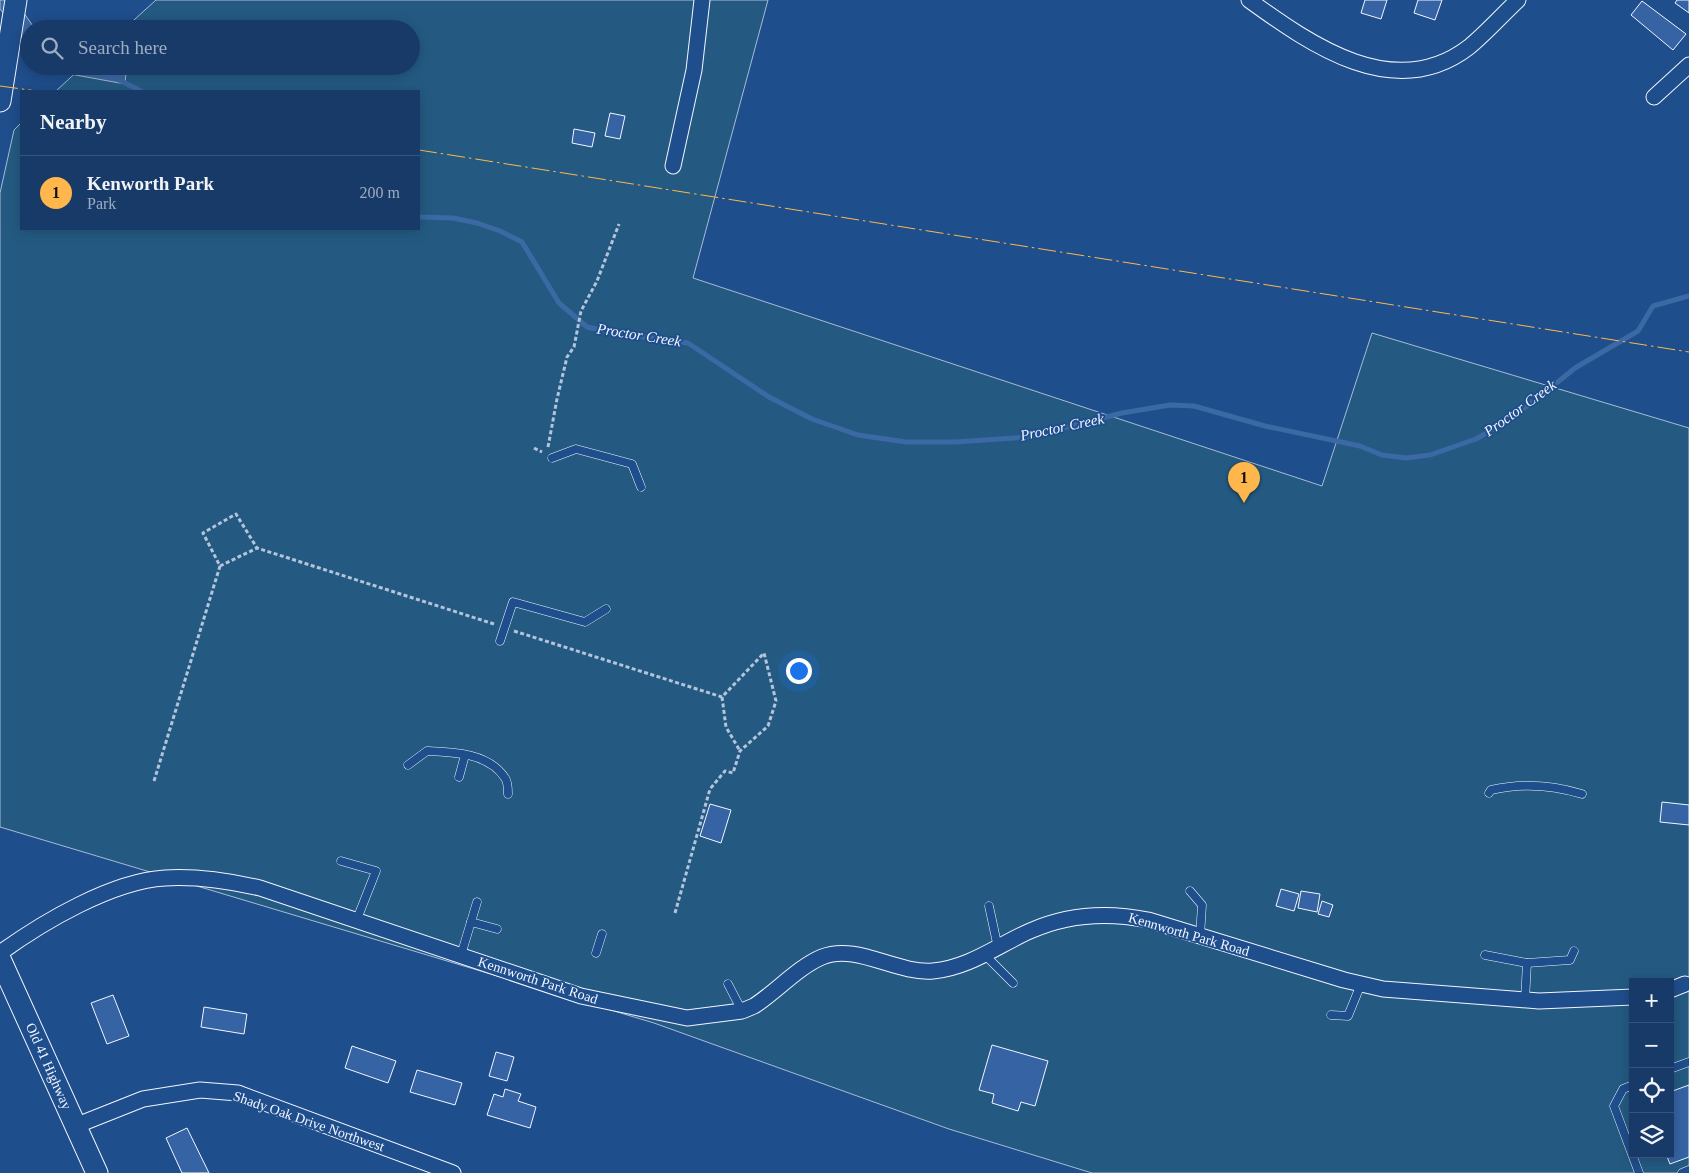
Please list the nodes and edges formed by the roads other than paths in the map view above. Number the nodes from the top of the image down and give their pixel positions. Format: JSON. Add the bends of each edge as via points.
{"nodes":[{"id":1,"x":16,"y":0,"type":"edge"},
{"id":2,"x":702,"y":0,"type":"edge"},
{"id":3,"x":1249,"y":0,"type":"edge"},
{"id":4,"x":1518,"y":0,"type":"edge"},
{"id":5,"x":1689,"y":65,"type":"edge"},
{"id":6,"x":1654,"y":96,"type":"dead end"},
{"id":7,"x":0,"y":101,"type":"edge"},
{"id":8,"x":673,"y":166,"type":"dead end"},
{"id":9,"x":552,"y":458,"type":"dead end"},
{"id":10,"x":642,"y":487,"type":"dead end"},
{"id":11,"x":606,"y":609,"type":"dead end"},
{"id":12,"x":500,"y":641,"type":"dead end"},
{"id":13,"x":465,"y":754,"type":"junction"},
{"id":14,"x":408,"y":765,"type":"dead end"},
{"id":15,"x":458,"y":777,"type":"dead end"},
{"id":16,"x":1489,"y":793,"type":"dead end"},
{"id":17,"x":508,"y":794,"type":"dead end"},
{"id":18,"x":1582,"y":794,"type":"dead end"},
{"id":19,"x":341,"y":860,"type":"dead end"},
{"id":20,"x":1190,"y":890,"type":"dead end"},
{"id":21,"x":477,"y":902,"type":"dead end"},
{"id":22,"x":989,"y":906,"type":"dead end"},
{"id":23,"x":357,"y":919,"type":"junction"},
{"id":24,"x":471,"y":922,"type":"junction"},
{"id":25,"x":496,"y":929,"type":"dead end"},
{"id":26,"x":602,"y":934,"type":"dead end"},
{"id":27,"x":1200,"y":936,"type":"junction"},
{"id":28,"x":991,"y":951,"type":"junction"},
{"id":29,"x":1574,"y":951,"type":"dead end"},
{"id":30,"x":0,"y":953,"type":"edge"},
{"id":31,"x":596,"y":953,"type":"dead end"},
{"id":32,"x":461,"y":955,"type":"junction"},
{"id":33,"x":1484,"y":955,"type":"dead end"},
{"id":34,"x":0,"y":959,"type":"edge"},
{"id":35,"x":1528,"y":963,"type":"junction"},
{"id":36,"x":1013,"y":983,"type":"dead end"},
{"id":37,"x":728,"y":984,"type":"dead end"},
{"id":38,"x":1361,"y":984,"type":"junction"},
{"id":39,"x":1685,"y":984,"type":"dead end"},
{"id":40,"x":1674,"y":988,"type":"edge"},
{"id":41,"x":1629,"y":998,"type":"edge"},
{"id":42,"x":1525,"y":1000,"type":"junction"},
{"id":43,"x":742,"y":1011,"type":"junction"},
{"id":44,"x":1331,"y":1015,"type":"dead end"},
{"id":45,"x":1689,"y":1062,"type":"edge"},
{"id":46,"x":1673,"y":1068,"type":"edge"},
{"id":47,"x":1629,"y":1087,"type":"edge"},
{"id":48,"x":75,"y":1126,"type":"junction"},
{"id":49,"x":1689,"y":1170,"type":"edge"},
{"id":50,"x":96,"y":1173,"type":"edge"},
{"id":51,"x":453,"y":1173,"type":"edge"},
{"id":52,"x":1639,"y":1173,"type":"edge"},
{"id":53,"x":1682,"y":1173,"type":"edge"}],
"edges":[{"from":1,"to":7,"type":"main road"},
{"from":2,"to":8,"type":"street","via":[[694,70]]},
{"from":3,"to":4,"type":"street","via":[[1322,48],[1357,63],[1383,70],[1411,72],[1433,66],[1468,48]]},
{"from":5,"to":6,"type":"street"},
{"from":9,"to":10,"type":"lane","via":[[576,449],[632,464]]},
{"from":11,"to":12,"type":"lane","via":[[585,622],[513,602]]},
{"from":13,"to":14,"type":"lane","via":[[427,751]]},
{"from":13,"to":15,"type":"lane"},
{"from":13,"to":17,"type":"lane","via":[[484,760],[506,779]]},
{"from":16,"to":18,"type":"lane","via":[[1490,790],[1512,785],[1560,787]]},
{"from":19,"to":23,"type":"lane","via":[[376,871]]},
{"from":20,"to":27,"type":"lane","via":[[1202,905]]},
{"from":21,"to":24,"type":"lane"},
{"from":22,"to":28,"type":"lane"},
{"from":23,"to":30,"type":"street","name":"Kennworth Park Road","via":[[260,888],[164,878],[84,902],[36,927]]},
{"from":23,"to":32,"type":"street","name":"Kennworth Park Road"},
{"from":24,"to":25,"type":"lane"},
{"from":24,"to":32,"type":"lane"},
{"from":26,"to":31,"type":"lane"},
{"from":27,"to":28,"type":"street","name":"Kennworth Park Road","via":[[1148,920],[1123,915],[1096,915],[1050,923]]},
{"from":27,"to":38,"type":"street","name":"Kennworth Park Road"},
{"from":28,"to":36,"type":"lane"},
{"from":28,"to":43,"type":"street","name":"Kennworth Park Road","via":[[948,969],[917,971],[841,953],[821,958],[768,997]]},
{"from":29,"to":35,"type":"lane","via":[[1570,960]]},
{"from":32,"to":43,"type":"street","name":"Kennworth Park Road","via":[[581,996],[666,1015],[687,1018]]},
{"from":33,"to":35,"type":"lane"},
{"from":34,"to":48,"type":"main road","name":"Old 41 Highway"},
{"from":35,"to":42,"type":"lane"},
{"from":37,"to":43,"type":"lane"},
{"from":38,"to":42,"type":"street","name":"Kennworth Park Road","via":[[1411,993]]},
{"from":38,"to":44,"type":"lane","via":[[1348,1016]]},
{"from":39,"to":40,"type":"street"},
{"from":41,"to":42,"type":"street","name":"Kennworth Park Road"},
{"from":45,"to":46,"type":"lane"},
{"from":47,"to":52,"type":"lane","via":[[1623,1090],[1614,1106]]},
{"from":48,"to":50,"type":"main road","name":"Old 41 Highway"},
{"from":48,"to":51,"type":"street","name":"Shady Oak Drive Northwest","via":[[143,1099],[200,1090],[238,1093]]},
{"from":49,"to":53,"type":"lane"}]}
